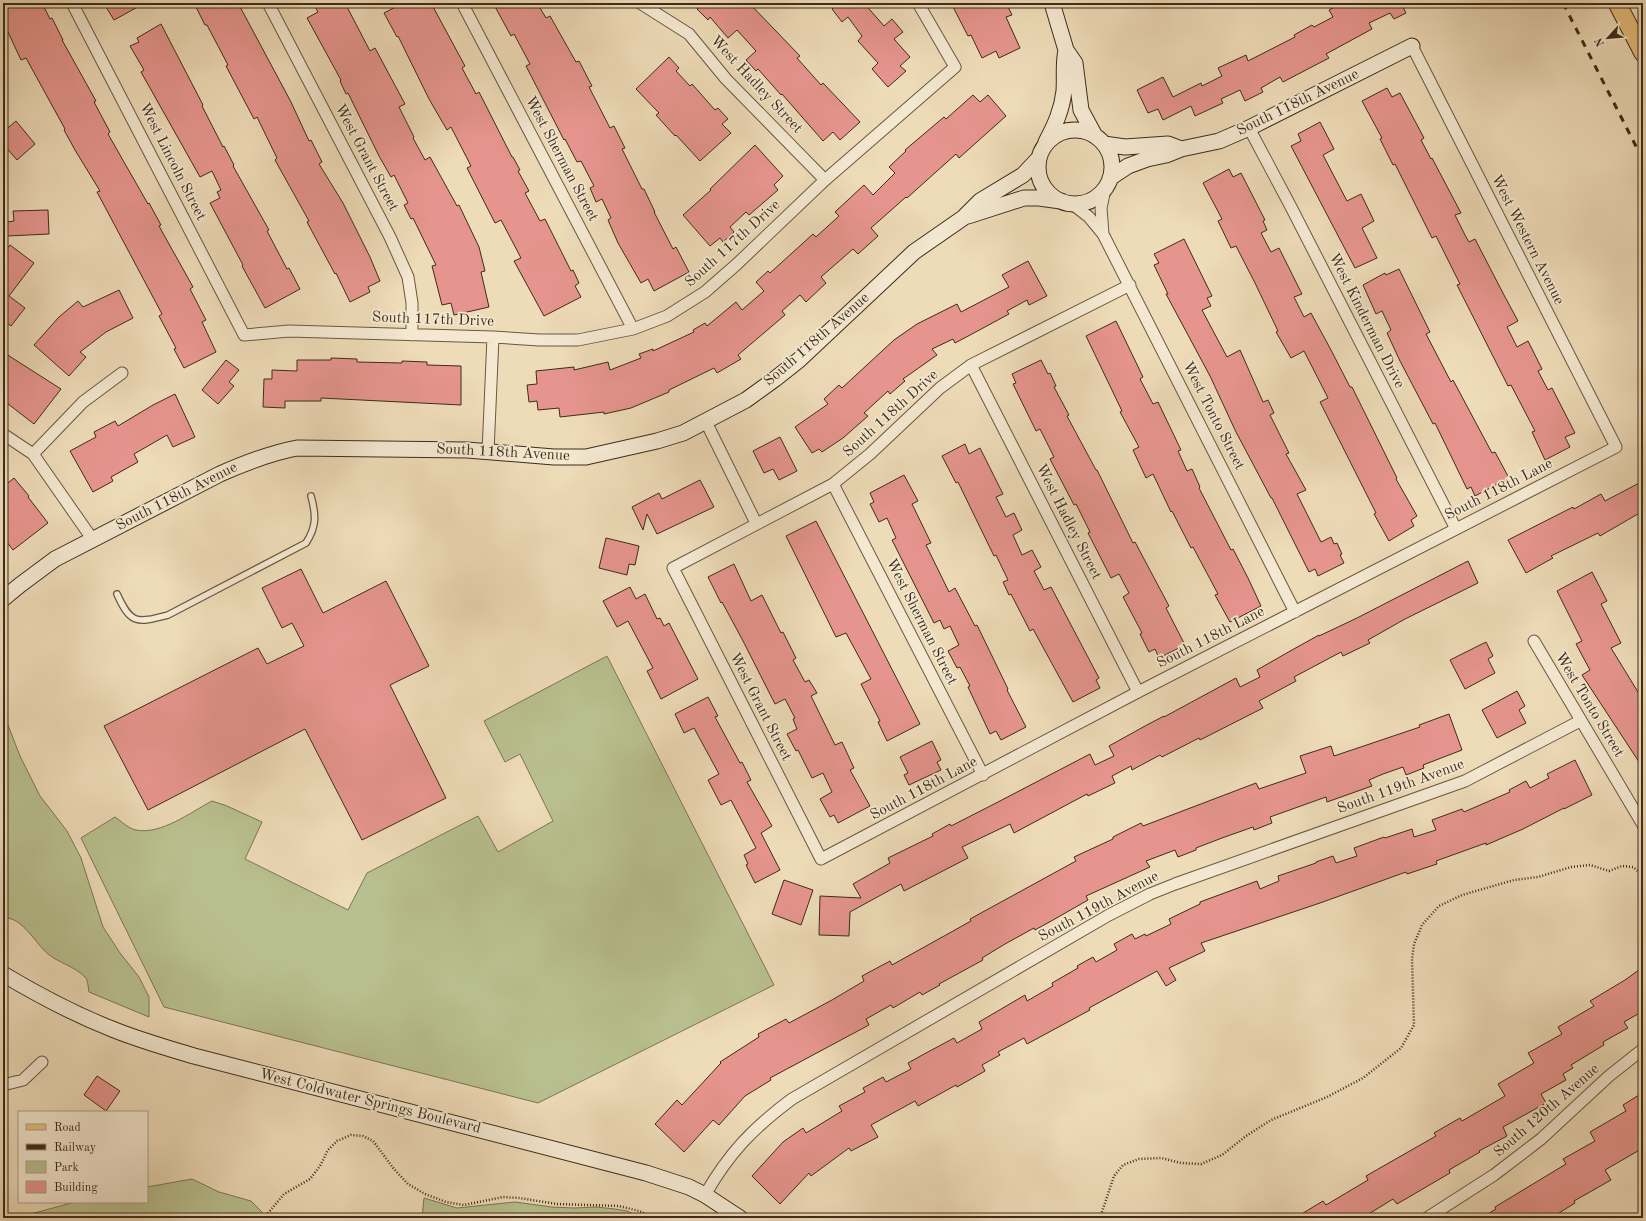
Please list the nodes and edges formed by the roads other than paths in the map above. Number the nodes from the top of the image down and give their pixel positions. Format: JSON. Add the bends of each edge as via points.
{"nodes":[{"id":1,"x":72,"y":3,"type":"edge"},
{"id":2,"x":268,"y":3,"type":"edge"},
{"id":3,"x":462,"y":3,"type":"edge"},
{"id":4,"x":640,"y":3,"type":"edge"},
{"id":5,"x":918,"y":3,"type":"edge"},
{"id":6,"x":1052,"y":3,"type":"edge"},
{"id":7,"x":1617,"y":3,"type":"edge"},
{"id":8,"x":1412,"y":46,"type":"joint"},
{"id":9,"x":1066,"y":50,"type":"junction"},
{"id":10,"x":1643,"y":53,"type":"edge"},
{"id":11,"x":1248,"y":128,"type":"junction"},
{"id":12,"x":1100,"y":140,"type":"junction"},
{"id":13,"x":1180,"y":149,"type":"junction"},
{"id":14,"x":1042,"y":151,"type":"junction"},
{"id":15,"x":825,"y":180,"type":"junction"},
{"id":16,"x":1108,"y":183,"type":"junction"},
{"id":17,"x":1066,"y":202,"type":"junction"},
{"id":18,"x":963,"y":218,"type":"junction"},
{"id":19,"x":1103,"y":234,"type":"junction"},
{"id":20,"x":1130,"y":285,"type":"junction"},
{"id":21,"x":633,"y":329,"type":"junction"},
{"id":22,"x":244,"y":335,"type":"joint"},
{"id":23,"x":412,"y":335,"type":"junction"},
{"id":24,"x":493,"y":336,"type":"junction"},
{"id":25,"x":971,"y":365,"type":"junction"},
{"id":26,"x":122,"y":373,"type":"dead end"},
{"id":27,"x":706,"y":422,"type":"junction"},
{"id":28,"x":3,"y":434,"type":"edge"},
{"id":29,"x":1616,"y":447,"type":"joint"},
{"id":30,"x":488,"y":452,"type":"junction"},
{"id":31,"x":33,"y":454,"type":"junction"},
{"id":32,"x":833,"y":484,"type":"junction"},
{"id":33,"x":311,"y":496,"type":"dead end"},
{"id":34,"x":756,"y":523,"type":"junction"},
{"id":35,"x":1456,"y":529,"type":"junction"},
{"id":36,"x":93,"y":540,"type":"junction"},
{"id":37,"x":673,"y":568,"type":"joint"},
{"id":38,"x":117,"y":594,"type":"dead end"},
{"id":39,"x":3,"y":599,"type":"edge"},
{"id":40,"x":1295,"y":612,"type":"junction"},
{"id":41,"x":1534,"y":641,"type":"dead end"},
{"id":42,"x":1138,"y":692,"type":"junction"},
{"id":43,"x":1580,"y":721,"type":"junction"},
{"id":44,"x":983,"y":775,"type":"junction"},
{"id":45,"x":1643,"y":825,"type":"edge"},
{"id":46,"x":821,"y":859,"type":"joint"},
{"id":47,"x":3,"y":974,"type":"edge"},
{"id":48,"x":1643,"y":1049,"type":"edge"},
{"id":49,"x":42,"y":1062,"type":"dead end"},
{"id":50,"x":3,"y":1084,"type":"edge"},
{"id":51,"x":705,"y":1195,"type":"junction"},
{"id":52,"x":740,"y":1218,"type":"edge"},
{"id":53,"x":1427,"y":1218,"type":"edge"}],
"edges":[{"from":1,"to":22,"type":"street","name":"West Lincoln Street"},
{"from":2,"to":23,"type":"street","name":"West Grant Street","via":[[390,237],[408,277],[412,303]]},
{"from":3,"to":21,"type":"street","name":"West Sherman Street"},
{"from":4,"to":15,"type":"street","name":"West Hadley Street","via":[[689,34],[726,79]]},
{"from":5,"to":15,"type":"street","name":"South 117th Drive","via":[[955,67]]},
{"from":6,"to":9,"type":"street"},
{"from":7,"to":10,"type":"main road"},
{"from":8,"to":11,"type":"street","name":"South 118th Avenue"},
{"from":8,"to":29,"type":"street","name":"West Western Avenue"},
{"from":9,"to":12,"type":"street","via":[[1075,63],[1081,110]]},
{"from":9,"to":14,"type":"street","via":[[1062,105],[1059,117]]},
{"from":11,"to":13,"type":"street","name":"South 118th Avenue","via":[[1219,141]]},
{"from":11,"to":35,"type":"street","name":"West Kinderman Drive"},
{"from":12,"to":13,"type":"street","name":"South 118th Avenue","via":[[1125,147],[1168,144]]},
{"from":12,"to":14,"type":"street","via":[[1085,131],[1074,130],[1052,137]]},
{"from":12,"to":16,"type":"street","via":[[1110,154],[1112,166]]},
{"from":13,"to":16,"type":"street","name":"South 118th Avenue","via":[[1137,162],[1119,171]]},
{"from":14,"to":17,"type":"street","via":[[1038,168],[1040,178],[1052,196]]},
{"from":14,"to":18,"type":"street","name":"South 118th Avenue","via":[[1023,175],[980,201]]},
{"from":15,"to":21,"type":"street","name":"South 117th Drive","via":[[706,292],[667,316]]},
{"from":16,"to":17,"type":"street","via":[[1096,197],[1084,203]]},
{"from":16,"to":19,"type":"street","name":"West Tonto Street","via":[[1101,208]]},
{"from":17,"to":18,"type":"street","name":"South 118th Avenue","via":[[1024,198]]},
{"from":17,"to":19,"type":"street","name":"West Tonto Street","via":[[1089,217]]},
{"from":18,"to":27,"type":"street","name":"South 118th Avenue","via":[[914,252],[799,360],[746,400]]},
{"from":19,"to":20,"type":"street","name":"West Tonto Street"},
{"from":20,"to":25,"type":"street","name":"South 118th Drive"},
{"from":20,"to":40,"type":"street","name":"West Tonto Street"},
{"from":21,"to":24,"type":"street","name":"South 117th Drive","via":[[578,340]]},
{"from":22,"to":23,"type":"street","name":"South 117th Drive","via":[[289,331]]},
{"from":23,"to":24,"type":"street","name":"South 117th Drive"},
{"from":24,"to":30,"type":"street"},
{"from":25,"to":32,"type":"street","name":"South 118th Drive","via":[[940,388],[870,454]]},
{"from":25,"to":42,"type":"street","name":"West Hadley Street"},
{"from":26,"to":31,"type":"street","via":[[83,402]]},
{"from":27,"to":30,"type":"street","name":"South 118th Avenue","via":[[657,441],[586,457]]},
{"from":27,"to":34,"type":"street"},
{"from":28,"to":31,"type":"street"},
{"from":29,"to":35,"type":"street","name":"South 118th Lane"},
{"from":30,"to":36,"type":"street","name":"South 118th Avenue","via":[[297,448],[285,450],[233,468]]},
{"from":31,"to":36,"type":"street"},
{"from":32,"to":34,"type":"street","name":"South 118th Drive"},
{"from":32,"to":44,"type":"street","name":"West Sherman Street"},
{"from":33,"to":38,"type":"lane","via":[[314,531],[306,543],[168,615],[143,621],[129,615]]},
{"from":34,"to":37,"type":"street","name":"South 118th Drive"},
{"from":35,"to":40,"type":"street","name":"South 118th Lane"},
{"from":36,"to":39,"type":"street","name":"South 118th Avenue","via":[[55,559]]},
{"from":37,"to":46,"type":"street","name":"West Grant Street"},
{"from":40,"to":42,"type":"street","name":"South 118th Lane"},
{"from":41,"to":43,"type":"street","name":"West Tonto Street"},
{"from":42,"to":44,"type":"street","name":"South 118th Lane"},
{"from":43,"to":45,"type":"street","name":"West Tonto Street"},
{"from":43,"to":51,"type":"street","name":"South 119th Avenue","via":[[1466,781],[1168,886],[1109,915],[792,1099],[750,1133],[718,1172]]},
{"from":44,"to":46,"type":"street","name":"South 118th Lane"},
{"from":47,"to":51,"type":"street","name":"West Coldwater Springs Boulevard","via":[[38,994],[112,1029],[194,1056],[646,1173]]},
{"from":48,"to":53,"type":"street","name":"South 120th Avenue","via":[[1609,1076],[1541,1139],[1494,1175]]},
{"from":49,"to":50,"type":"street","via":[[23,1080]]},
{"from":51,"to":52,"type":"street","name":"West Coldwater Springs Boulevard"}]}
